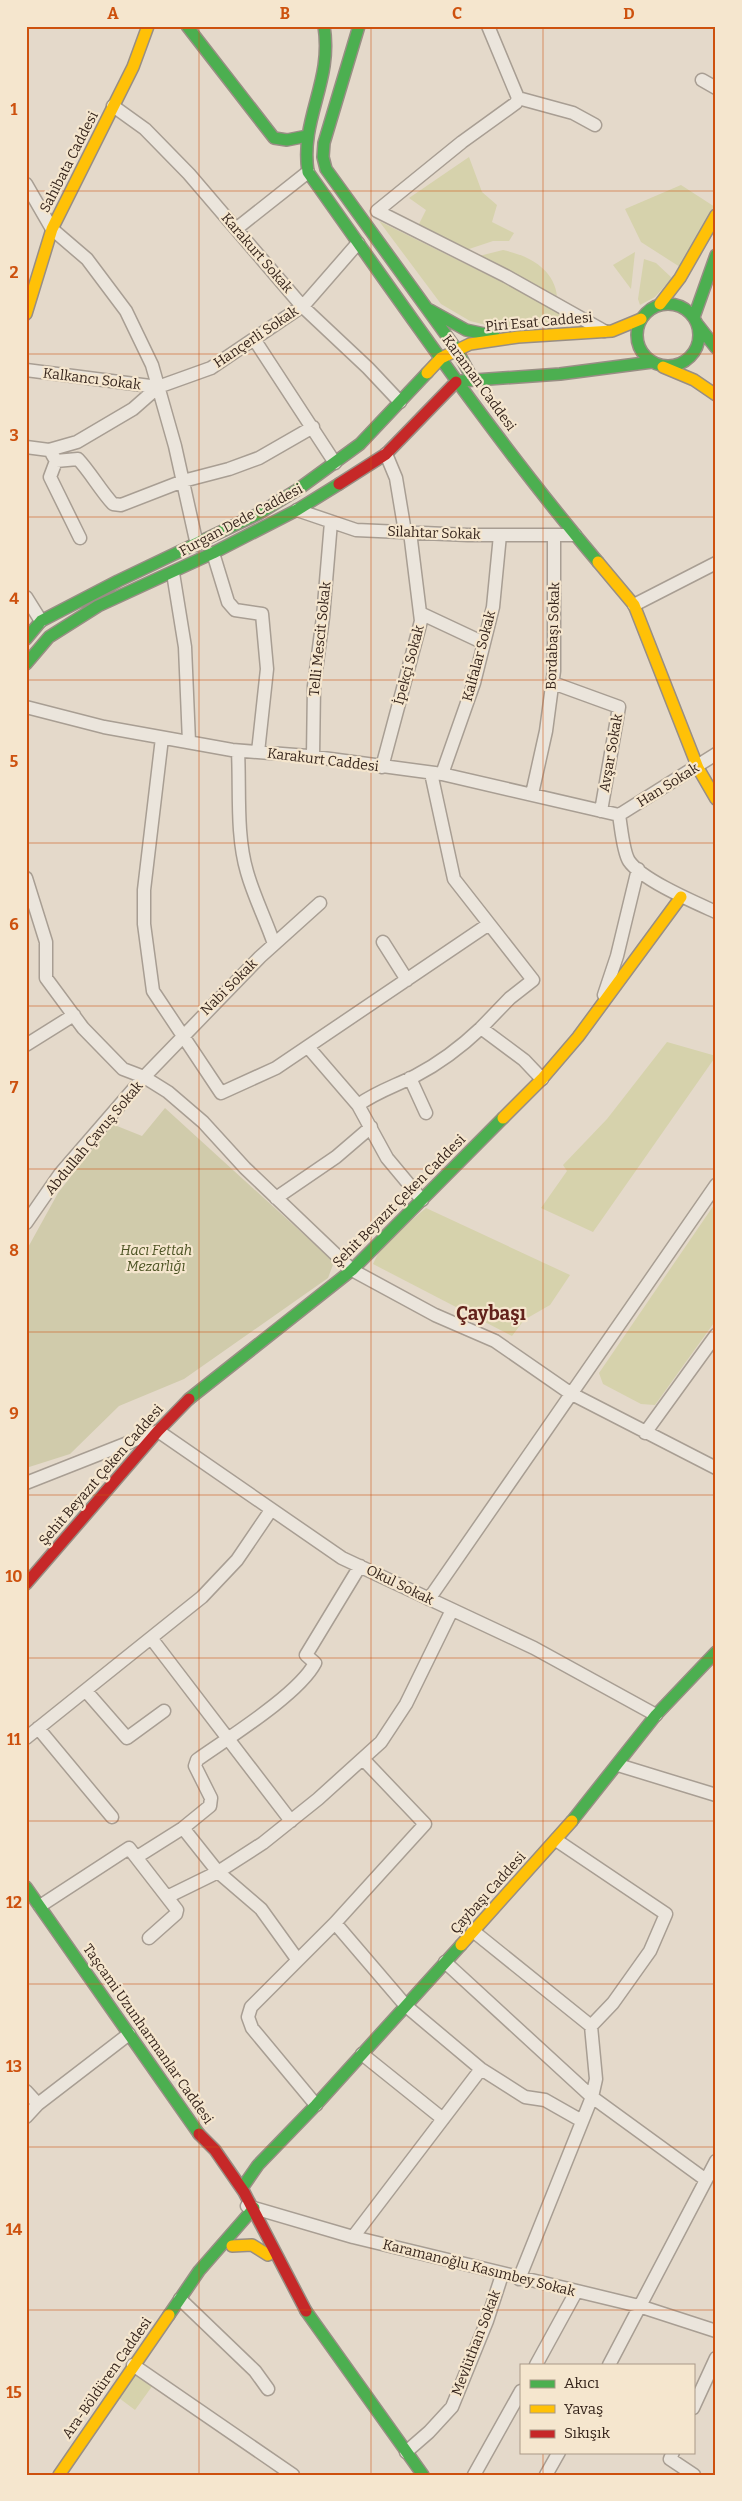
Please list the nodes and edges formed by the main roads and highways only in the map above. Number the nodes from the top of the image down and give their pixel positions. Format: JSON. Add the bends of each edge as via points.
{"nodes":[{"id":1,"x":148,"y":26,"type":"edge"},
{"id":2,"x":187,"y":26,"type":"edge"},
{"id":3,"x":324,"y":26,"type":"edge"},
{"id":4,"x":359,"y":26,"type":"edge"},
{"id":5,"x":307,"y":136,"type":"junction"},
{"id":6,"x":716,"y":215,"type":"edge"},
{"id":7,"x":716,"y":255,"type":"edge"},
{"id":8,"x":710,"y":284,"type":"edge"},
{"id":9,"x":660,"y":304,"type":"junction"},
{"id":10,"x":424,"y":306,"type":"junction"},
{"id":11,"x":26,"y":314,"type":"edge"},
{"id":12,"x":641,"y":319,"type":"junction"},
{"id":13,"x":696,"y":321,"type":"junction"},
{"id":14,"x":506,"y":338,"type":"junction"},
{"id":15,"x":716,"y":348,"type":"edge"},
{"id":16,"x":457,"y":350,"type":"junction"},
{"id":17,"x":441,"y":358,"type":"junction"},
{"id":18,"x":656,"y":364,"type":"junction"},
{"id":19,"x":473,"y":380,"type":"junction"},
{"id":20,"x":456,"y":382,"type":"junction"},
{"id":21,"x":716,"y":395,"type":"edge"},
{"id":22,"x":26,"y":639,"type":"edge"},
{"id":23,"x":26,"y":664,"type":"edge"},
{"id":24,"x":716,"y":799,"type":"edge"},
{"id":25,"x":681,"y":897,"type":"road end"},
{"id":26,"x":26,"y":1584,"type":"edge"},
{"id":27,"x":716,"y":1652,"type":"edge"},
{"id":28,"x":26,"y":1887,"type":"edge"},
{"id":29,"x":194,"y":2129,"type":"junction"},
{"id":30,"x":275,"y":2148,"type":"junction"},
{"id":31,"x":220,"y":2157,"type":"junction"},
{"id":32,"x":263,"y":2160,"type":"junction"},
{"id":33,"x":249,"y":2208,"type":"junction"},
{"id":34,"x":232,"y":2246,"type":"junction"},
{"id":35,"x":268,"y":2255,"type":"junction"},
{"id":36,"x":180,"y":2299,"type":"junction"},
{"id":37,"x":300,"y":2303,"type":"junction"},
{"id":38,"x":414,"y":2464,"type":"junction"},
{"id":39,"x":63,"y":2473,"type":"edge"},
{"id":40,"x":408,"y":2475,"type":"edge"},
{"id":41,"x":422,"y":2475,"type":"edge"}],
"edges":[{"from":1,"to":11,"type":"main road","name":"Sahibata Caddesi","via":[[133,67],[52,229]]},
{"from":2,"to":5,"type":"main road","via":[[274,138],[287,140]]},
{"from":3,"to":5,"type":"main road","via":[[326,65]]},
{"from":4,"to":10,"type":"main road","name":"Karaman Caddesi","via":[[324,143],[323,157],[332,180]]},
{"from":5,"to":17,"type":"main road","name":"Karaman Caddesi","via":[[305,156],[308,172]]},
{"from":6,"to":9,"type":"main road","via":[[680,278]]},
{"from":7,"to":8,"type":"main road"},
{"from":8,"to":13,"type":"main road"},
{"from":9,"to":12,"type":"main road"},
{"from":9,"to":13,"type":"main road","via":[[679,305]]},
{"from":10,"to":14,"type":"main road","via":[[466,330]]},
{"from":10,"to":16,"type":"main road","name":"Karaman Caddesi"},
{"from":12,"to":14,"type":"main road","name":"Piri Esat Caddesi","via":[[612,331]]},
{"from":12,"to":18,"type":"main road","via":[[637,328],[639,348]]},
{"from":13,"to":15,"type":"main road"},
{"from":13,"to":18,"type":"main road","via":[[699,343],[688,359],[680,364]]},
{"from":14,"to":16,"type":"main road","name":"Piri Esat Caddesi","via":[[470,344]]},
{"from":16,"to":17,"type":"main road","name":"Piri Esat Caddesi"},
{"from":16,"to":19,"type":"main road","name":"Karaman Caddesi"},
{"from":17,"to":20,"type":"main road","name":"Karaman Caddesi"},
{"from":17,"to":22,"type":"main road","name":"Furgan Dede Caddesi","via":[[360,444],[335,463],[258,514],[41,621]]},
{"from":18,"to":19,"type":"main road"},
{"from":18,"to":21,"type":"main road","via":[[694,380]]},
{"from":19,"to":20,"type":"main road"},
{"from":20,"to":23,"type":"main road","name":"Furgan Dede Caddesi","via":[[386,454],[297,510],[90,611],[49,637]]},
{"from":20,"to":24,"type":"main road","name":"Karaman Caddesi","via":[[634,605],[698,768]]},
{"from":25,"to":26,"type":"main road","name":"Şehit Beyazıt Çeken Caddesi","via":[[600,1008],[542,1079],[352,1270],[187,1401]]},
{"from":27,"to":30,"type":"main road","name":"Çaybaşı Caddesi","via":[[656,1715],[556,1840]]},
{"from":28,"to":29,"type":"main road","name":"Taşcami Uzunharmanlar Caddesi"},
{"from":29,"to":31,"type":"main road","name":"Taşcami Uzunharmanlar Caddesi"},
{"from":29,"to":33,"type":"main road","via":[[200,2144]]},
{"from":30,"to":32,"type":"main road","name":"Çaybaşı Caddesi"},
{"from":30,"to":33,"type":"main road","name":"Çaybaşı Caddesi"},
{"from":31,"to":32,"type":"main road","via":[[240,2163]]},
{"from":31,"to":33,"type":"main road","name":"Taşcami Uzunharmanlar Caddesi"},
{"from":32,"to":33,"type":"main road","name":"Çaybaşı Caddesi"},
{"from":33,"to":34,"type":"main road","name":"Ara-Böldüren Caddesi"},
{"from":33,"to":35,"type":"main road"},
{"from":33,"to":36,"type":"main road","name":"Ara-Böldüren Caddesi"},
{"from":33,"to":37,"type":"main road","name":"Taşcami Uzunharmanlar Caddesi"},
{"from":34,"to":35,"type":"main road","via":[[251,2244]]},
{"from":34,"to":36,"type":"main road","name":"Ara-Böldüren Caddesi"},
{"from":35,"to":37,"type":"main road","via":[[283,2285]]},
{"from":36,"to":39,"type":"main road","name":"Ara-Böldüren Caddesi"},
{"from":37,"to":38,"type":"main road","name":"Taşcami Uzunharmanlar Caddesi"},
{"from":38,"to":40,"type":"main road"},
{"from":38,"to":41,"type":"main road","name":"Taşcami Uzunharmanlar Caddesi"}]}
